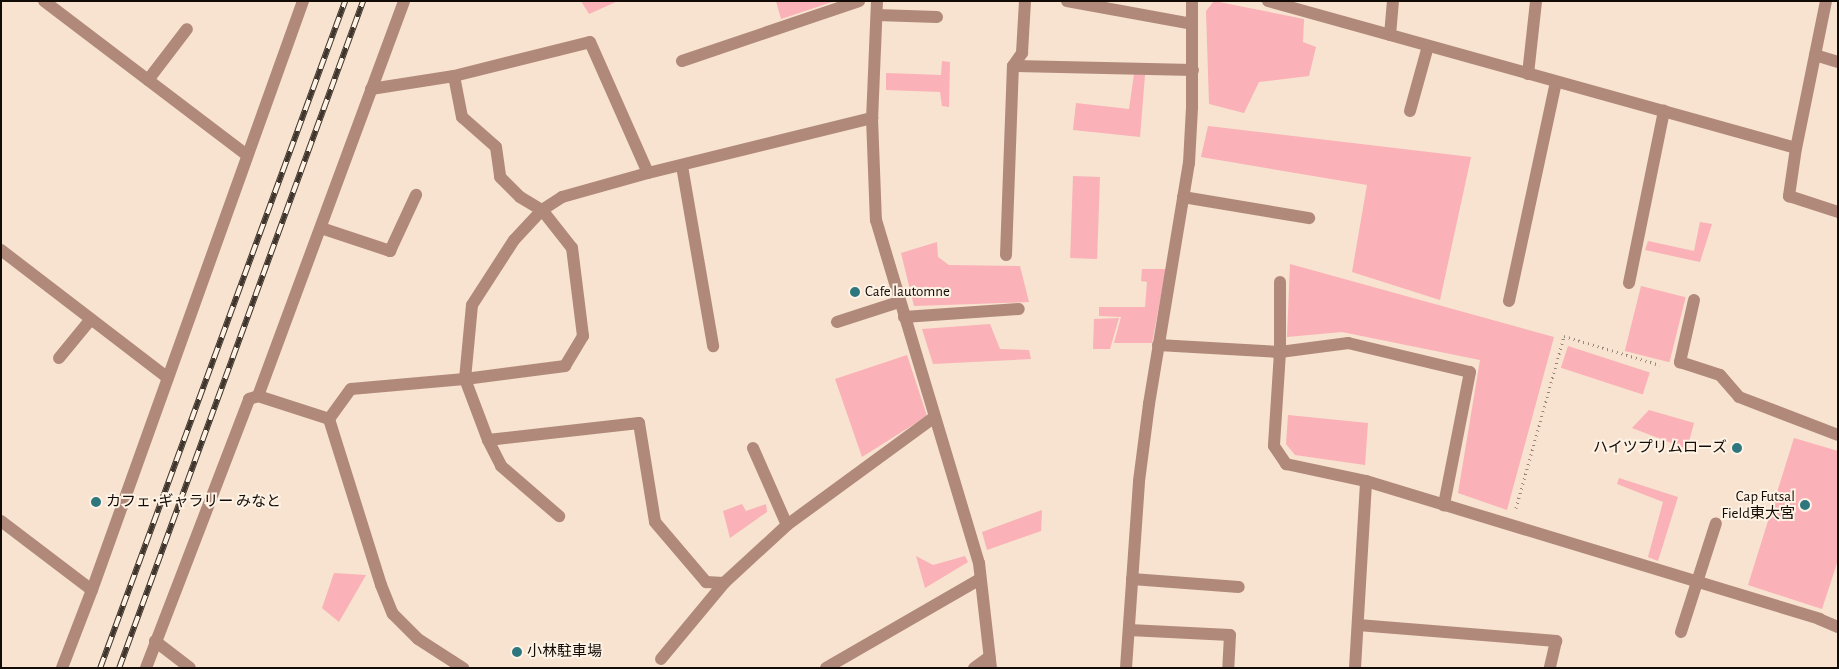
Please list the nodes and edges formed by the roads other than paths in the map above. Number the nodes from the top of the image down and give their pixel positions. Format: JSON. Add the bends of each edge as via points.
{"nodes":[{"id":1,"x":44,"y":1,"type":"edge"},
{"id":2,"x":303,"y":1,"type":"edge"},
{"id":3,"x":404,"y":1,"type":"edge"},
{"id":4,"x":860,"y":1,"type":"edge"},
{"id":5,"x":878,"y":1,"type":"edge"},
{"id":6,"x":1026,"y":1,"type":"edge"},
{"id":7,"x":1067,"y":1,"type":"edge"},
{"id":8,"x":1192,"y":1,"type":"edge"},
{"id":9,"x":1268,"y":1,"type":"edge"},
{"id":10,"x":1393,"y":1,"type":"edge"},
{"id":11,"x":1536,"y":1,"type":"edge"},
{"id":12,"x":1826,"y":1,"type":"edge"},
{"id":13,"x":877,"y":15,"type":"junction"},
{"id":14,"x":937,"y":17,"type":"dead end"},
{"id":15,"x":1192,"y":24,"type":"junction"},
{"id":16,"x":187,"y":29,"type":"dead end"},
{"id":17,"x":1390,"y":36,"type":"junction"},
{"id":18,"x":1428,"y":46,"type":"junction"},
{"id":19,"x":1815,"y":55,"type":"junction"},
{"id":20,"x":682,"y":61,"type":"dead end"},
{"id":21,"x":1838,"y":62,"type":"edge"},
{"id":22,"x":1013,"y":66,"type":"junction"},
{"id":23,"x":1193,"y":70,"type":"junction"},
{"id":24,"x":1528,"y":74,"type":"junction"},
{"id":25,"x":454,"y":76,"type":"junction"},
{"id":26,"x":148,"y":80,"type":"junction"},
{"id":27,"x":1556,"y":82,"type":"junction"},
{"id":28,"x":371,"y":89,"type":"junction"},
{"id":29,"x":1410,"y":111,"type":"dead end"},
{"id":30,"x":1664,"y":111,"type":"junction"},
{"id":31,"x":872,"y":118,"type":"junction"},
{"id":32,"x":1796,"y":148,"type":"junction"},
{"id":33,"x":247,"y":155,"type":"junction"},
{"id":34,"x":682,"y":166,"type":"junction"},
{"id":35,"x":648,"y":173,"type":"junction"},
{"id":36,"x":416,"y":194,"type":"dead end"},
{"id":37,"x":1183,"y":198,"type":"junction"},
{"id":38,"x":542,"y":210,"type":"junction"},
{"id":39,"x":1838,"y":212,"type":"edge"},
{"id":40,"x":1309,"y":218,"type":"dead end"},
{"id":41,"x":321,"y":228,"type":"junction"},
{"id":42,"x":1,"y":250,"type":"edge"},
{"id":43,"x":1006,"y":255,"type":"dead end"},
{"id":44,"x":1280,"y":282,"type":"dead end"},
{"id":45,"x":1629,"y":283,"type":"dead end"},
{"id":46,"x":1694,"y":300,"type":"dead end"},
{"id":47,"x":1509,"y":301,"type":"dead end"},
{"id":48,"x":899,"y":302,"type":"junction"},
{"id":49,"x":1019,"y":309,"type":"dead end"},
{"id":50,"x":904,"y":318,"type":"junction"},
{"id":51,"x":91,"y":319,"type":"junction"},
{"id":52,"x":837,"y":322,"type":"dead end"},
{"id":53,"x":1158,"y":345,"type":"junction"},
{"id":54,"x":713,"y":346,"type":"dead end"},
{"id":55,"x":1280,"y":352,"type":"junction"},
{"id":56,"x":59,"y":358,"type":"dead end"},
{"id":57,"x":168,"y":378,"type":"junction"},
{"id":58,"x":465,"y":380,"type":"junction"},
{"id":59,"x":258,"y":396,"type":"junction"},
{"id":60,"x":933,"y":418,"type":"junction"},
{"id":61,"x":329,"y":419,"type":"junction"},
{"id":62,"x":1838,"y":435,"type":"edge"},
{"id":63,"x":488,"y":440,"type":"junction"},
{"id":64,"x":753,"y":448,"type":"dead end"},
{"id":65,"x":1366,"y":481,"type":"junction"},
{"id":66,"x":1444,"y":505,"type":"junction"},
{"id":67,"x":559,"y":516,"type":"dead end"},
{"id":68,"x":1,"y":521,"type":"edge"},
{"id":69,"x":1716,"y":523,"type":"dead end"},
{"id":70,"x":787,"y":525,"type":"junction"},
{"id":71,"x":980,"y":578,"type":"junction"},
{"id":72,"x":1132,"y":579,"type":"junction"},
{"id":73,"x":1696,"y":582,"type":"junction"},
{"id":74,"x":724,"y":583,"type":"junction"},
{"id":75,"x":1239,"y":587,"type":"dead end"},
{"id":76,"x":92,"y":590,"type":"junction"},
{"id":77,"x":1358,"y":624,"type":"junction"},
{"id":78,"x":1838,"y":627,"type":"edge"},
{"id":79,"x":1129,"y":630,"type":"junction"},
{"id":80,"x":1681,"y":632,"type":"dead end"},
{"id":81,"x":155,"y":641,"type":"junction"},
{"id":82,"x":661,"y":659,"type":"dead end"},
{"id":83,"x":990,"y":662,"type":"edge"},
{"id":84,"x":62,"y":668,"type":"edge"},
{"id":85,"x":146,"y":668,"type":"edge"},
{"id":86,"x":190,"y":668,"type":"edge"},
{"id":87,"x":463,"y":668,"type":"edge"},
{"id":88,"x":826,"y":668,"type":"edge"},
{"id":89,"x":974,"y":668,"type":"edge"},
{"id":90,"x":1126,"y":668,"type":"edge"},
{"id":91,"x":1228,"y":668,"type":"edge"},
{"id":92,"x":1355,"y":668,"type":"edge"},
{"id":93,"x":1550,"y":668,"type":"edge"}],
"edges":[{"from":1,"to":26,"type":"street"},
{"from":2,"to":33,"type":"street"},
{"from":3,"to":28,"type":"street"},
{"from":4,"to":20,"type":"street"},
{"from":5,"to":13,"type":"street"},
{"from":6,"to":22,"type":"street","via":[[1022,53]]},
{"from":7,"to":15,"type":"street"},
{"from":8,"to":15,"type":"street"},
{"from":9,"to":17,"type":"street"},
{"from":10,"to":17,"type":"street"},
{"from":11,"to":24,"type":"street"},
{"from":12,"to":19,"type":"street"},
{"from":13,"to":14,"type":"street"},
{"from":13,"to":31,"type":"street"},
{"from":15,"to":23,"type":"street"},
{"from":16,"to":26,"type":"street"},
{"from":17,"to":18,"type":"street"},
{"from":18,"to":24,"type":"street"},
{"from":18,"to":29,"type":"street"},
{"from":19,"to":21,"type":"street"},
{"from":19,"to":32,"type":"street"},
{"from":22,"to":23,"type":"street"},
{"from":22,"to":43,"type":"street"},
{"from":23,"to":37,"type":"street","via":[[1189,163]]},
{"from":24,"to":27,"type":"street"},
{"from":25,"to":28,"type":"street"},
{"from":25,"to":35,"type":"street","via":[[590,42]]},
{"from":25,"to":38,"type":"street","via":[[462,117],[496,147],[500,177],[520,197]]},
{"from":26,"to":33,"type":"street"},
{"from":27,"to":30,"type":"street"},
{"from":27,"to":47,"type":"street"},
{"from":28,"to":41,"type":"street"},
{"from":30,"to":32,"type":"street"},
{"from":30,"to":45,"type":"street"},
{"from":31,"to":34,"type":"street"},
{"from":31,"to":48,"type":"street","via":[[876,220]]},
{"from":32,"to":39,"type":"street","via":[[1789,196]]},
{"from":33,"to":57,"type":"street"},
{"from":34,"to":35,"type":"street"},
{"from":34,"to":54,"type":"street"},
{"from":35,"to":38,"type":"street","via":[[562,196]]},
{"from":36,"to":41,"type":"street","via":[[390,251]]},
{"from":37,"to":40,"type":"street"},
{"from":37,"to":53,"type":"street"},
{"from":38,"to":58,"type":"street","via":[[514,240],[472,305]]},
{"from":38,"to":58,"type":"street","via":[[572,248],[583,336],[565,366]]},
{"from":41,"to":59,"type":"street"},
{"from":42,"to":51,"type":"street"},
{"from":44,"to":55,"type":"street"},
{"from":46,"to":62,"type":"street","via":[[1680,362],[1720,375],[1739,397]]},
{"from":48,"to":50,"type":"street"},
{"from":48,"to":52,"type":"street"},
{"from":49,"to":50,"type":"street"},
{"from":50,"to":60,"type":"street"},
{"from":51,"to":56,"type":"street"},
{"from":51,"to":57,"type":"street"},
{"from":53,"to":55,"type":"street"},
{"from":53,"to":72,"type":"street","via":[[1139,481]]},
{"from":55,"to":65,"type":"street","via":[[1274,446],[1286,464]]},
{"from":55,"to":66,"type":"street","via":[[1348,343],[1470,372]]},
{"from":57,"to":76,"type":"street"},
{"from":58,"to":61,"type":"street","via":[[351,389]]},
{"from":58,"to":63,"type":"street"},
{"from":59,"to":61,"type":"street"},
{"from":59,"to":81,"type":"street","via":[[249,399]]},
{"from":60,"to":70,"type":"street"},
{"from":60,"to":71,"type":"street","via":[[979,563]]},
{"from":61,"to":87,"type":"street","via":[[381,586],[393,614],[418,639]]},
{"from":63,"to":67,"type":"street","via":[[501,466]]},
{"from":63,"to":74,"type":"street","via":[[639,423],[655,522],[706,582]]},
{"from":64,"to":70,"type":"street"},
{"from":65,"to":66,"type":"street"},
{"from":65,"to":77,"type":"street"},
{"from":66,"to":73,"type":"street"},
{"from":68,"to":76,"type":"street"},
{"from":69,"to":73,"type":"street"},
{"from":70,"to":74,"type":"street"},
{"from":71,"to":83,"type":"street"},
{"from":71,"to":88,"type":"street"},
{"from":72,"to":75,"type":"street"},
{"from":72,"to":79,"type":"street"},
{"from":73,"to":78,"type":"street"},
{"from":73,"to":80,"type":"street"},
{"from":74,"to":82,"type":"street"},
{"from":76,"to":84,"type":"street"},
{"from":77,"to":92,"type":"street"},
{"from":77,"to":93,"type":"street","via":[[1556,641]]},
{"from":79,"to":90,"type":"street"},
{"from":79,"to":91,"type":"street","via":[[1230,636]]},
{"from":81,"to":85,"type":"street"},
{"from":81,"to":86,"type":"street"},
{"from":83,"to":89,"type":"street"}]}
